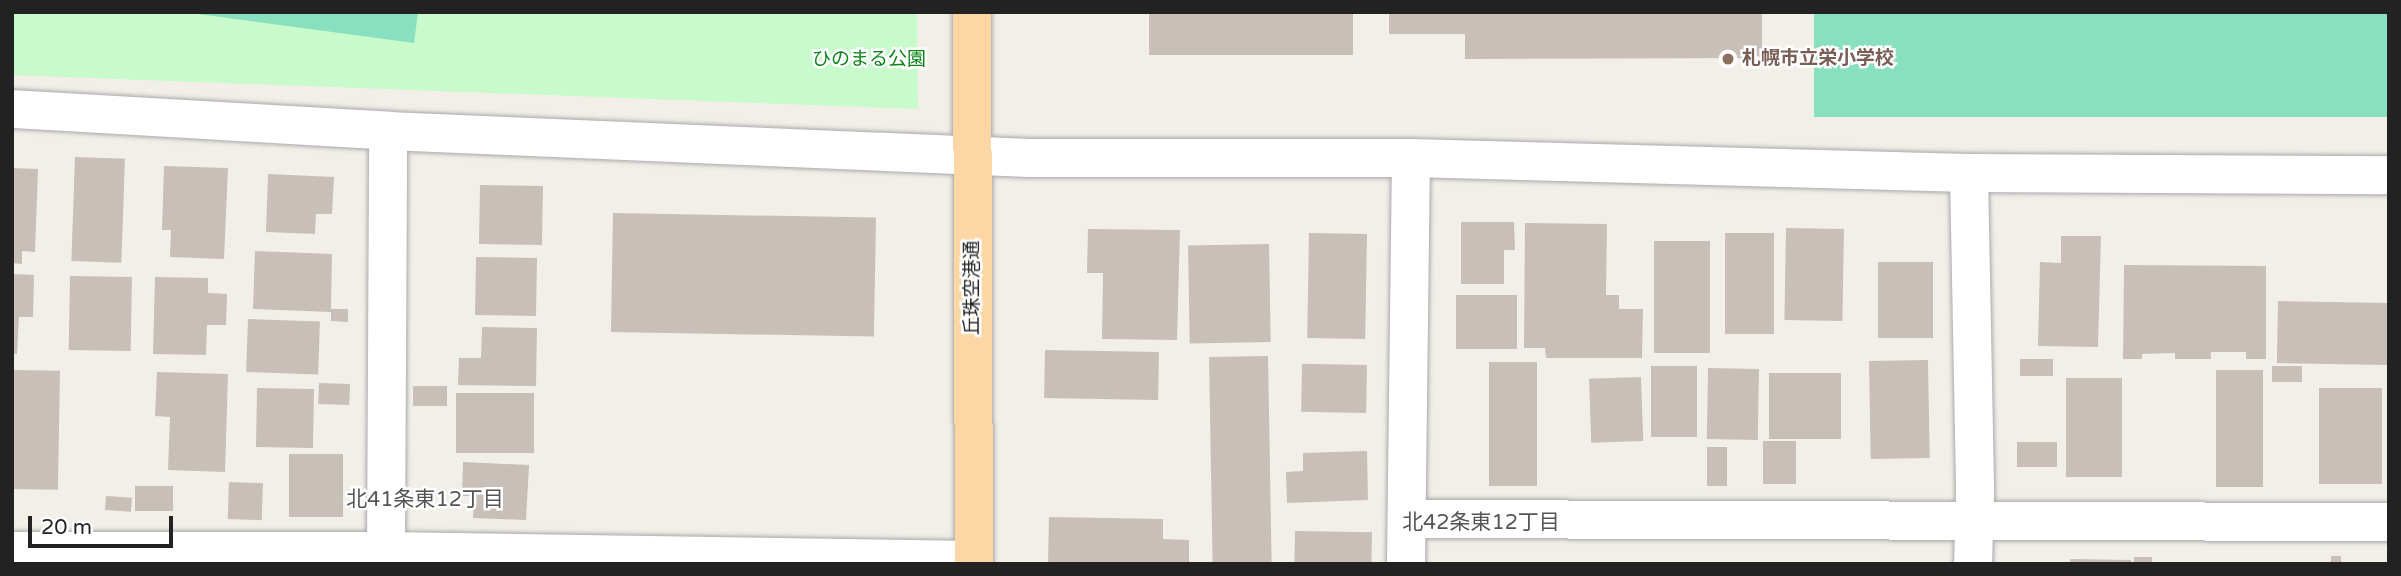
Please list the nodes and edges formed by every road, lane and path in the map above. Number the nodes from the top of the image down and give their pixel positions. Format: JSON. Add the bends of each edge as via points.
{"nodes":[{"id":1,"x":972,"y":12,"type":"edge"},
{"id":2,"x":12,"y":109,"type":"edge"},
{"id":3,"x":388,"y":131,"type":"junction"},
{"id":4,"x":973,"y":156,"type":"junction"},
{"id":5,"x":1411,"y":158,"type":"junction"},
{"id":6,"x":1969,"y":173,"type":"junction"},
{"id":7,"x":2389,"y":175,"type":"edge"},
{"id":8,"x":1407,"y":519,"type":"junction"},
{"id":9,"x":1973,"y":523,"type":"junction"},
{"id":10,"x":2389,"y":523,"type":"edge"},
{"id":11,"x":12,"y":551,"type":"edge"},
{"id":12,"x":386,"y":551,"type":"junction"},
{"id":13,"x":974,"y":562,"type":"edge"},
{"id":14,"x":1406,"y":564,"type":"edge"},
{"id":15,"x":1973,"y":564,"type":"edge"}],
"edges":[{"from":1,"to":4,"type":"main road","name":"丘珠空港通"},
{"from":2,"to":3,"type":"street"},
{"from":3,"to":4,"type":"street"},
{"from":3,"to":12,"type":"street"},
{"from":4,"to":5,"type":"street"},
{"from":4,"to":13,"type":"main road","name":"丘珠空港通"},
{"from":5,"to":6,"type":"street"},
{"from":5,"to":8,"type":"street"},
{"from":6,"to":7,"type":"street"},
{"from":6,"to":9,"type":"street"},
{"from":8,"to":9,"type":"street"},
{"from":8,"to":14,"type":"street"},
{"from":9,"to":10,"type":"street"},
{"from":9,"to":15,"type":"street"},
{"from":11,"to":12,"type":"street"},
{"from":12,"to":13,"type":"street"}]}
